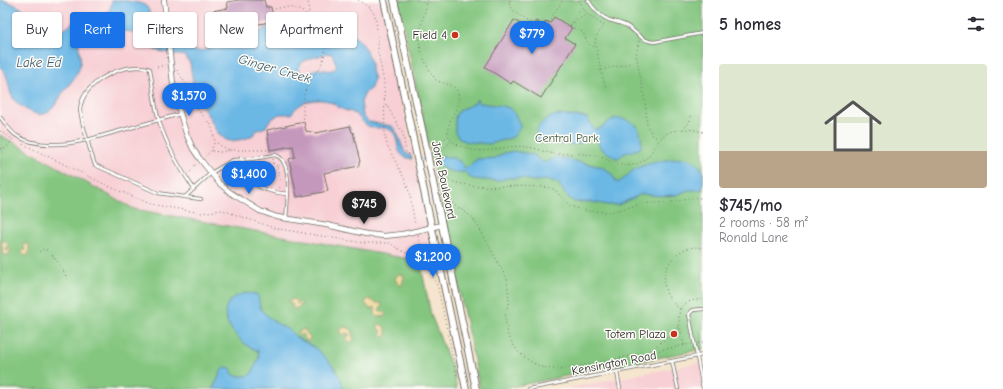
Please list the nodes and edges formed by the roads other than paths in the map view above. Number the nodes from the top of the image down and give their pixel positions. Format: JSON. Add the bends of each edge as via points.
{"nodes":[{"id":1,"x":164,"y":0,"type":"edge"},
{"id":2,"x":384,"y":0,"type":"edge"},
{"id":3,"x":394,"y":0,"type":"edge"},
{"id":4,"x":588,"y":0,"type":"edge"},
{"id":5,"x":166,"y":12,"type":"edge"},
{"id":6,"x":703,"y":33,"type":"edge"},
{"id":7,"x":169,"y":48,"type":"edge"},
{"id":8,"x":180,"y":114,"type":"junction"},
{"id":9,"x":0,"y":117,"type":"edge"},
{"id":10,"x":159,"y":120,"type":"junction"},
{"id":11,"x":87,"y":140,"type":"junction"},
{"id":12,"x":241,"y":158,"type":"junction"},
{"id":13,"x":211,"y":173,"type":"junction"},
{"id":14,"x":194,"y":189,"type":"junction"},
{"id":15,"x":288,"y":194,"type":"junction"},
{"id":16,"x":185,"y":197,"type":"junction"},
{"id":17,"x":201,"y":199,"type":"dead end"},
{"id":18,"x":286,"y":219,"type":"junction"},
{"id":19,"x":442,"y":225,"type":"junction"},
{"id":20,"x":432,"y":227,"type":"junction"},
{"id":21,"x":703,"y":309,"type":"edge"},
{"id":22,"x":703,"y":355,"type":"edge"},
{"id":23,"x":697,"y":356,"type":"junction"},
{"id":24,"x":672,"y":361,"type":"junction"},
{"id":25,"x":617,"y":372,"type":"junction"},
{"id":26,"x":554,"y":384,"type":"junction"},
{"id":27,"x":466,"y":389,"type":"edge"},
{"id":28,"x":476,"y":389,"type":"edge"},
{"id":29,"x":528,"y":389,"type":"edge"},
{"id":30,"x":555,"y":389,"type":"edge"},
{"id":31,"x":620,"y":389,"type":"edge"},
{"id":32,"x":678,"y":389,"type":"edge"},
{"id":33,"x":703,"y":389,"type":"edge"}],
"edges":[{"from":1,"to":5,"type":"street"},
{"from":2,"to":20,"type":"main road","name":"Jorie Boulevard","bridge":true,"via":[[414,154]]},
{"from":3,"to":19,"type":"main road","name":"Jorie Boulevard","bridge":true,"via":[[430,152]]},
{"from":4,"to":6,"type":"lane","via":[[601,15],[628,27],[644,40],[654,42]]},
{"from":7,"to":8,"type":"street","via":[[174,93]]},
{"from":8,"to":10,"type":"lane"},
{"from":8,"to":13,"type":"street","via":[[193,149]]},
{"from":9,"to":11,"type":"lane","via":[[16,135],[42,144],[65,144]]},
{"from":10,"to":11,"type":"lane"},
{"from":10,"to":11,"type":"lane","via":[[150,69],[134,67],[119,70],[90,88],[83,100],[80,110]]},
{"from":10,"to":14,"type":"lane","via":[[175,160]]},
{"from":11,"to":16,"type":"lane","via":[[96,165],[158,193]]},
{"from":12,"to":13,"type":"lane"},
{"from":12,"to":15,"type":"lane","via":[[251,179],[260,188]]},
{"from":12,"to":15,"type":"lane","via":[[272,155],[283,159]]},
{"from":13,"to":14,"type":"lane"},
{"from":13,"to":18,"type":"street","via":[[244,202],[260,211]]},
{"from":14,"to":16,"type":"lane"},
{"from":15,"to":18,"type":"lane"},
{"from":16,"to":17,"type":"lane"},
{"from":18,"to":20,"type":"street","via":[[384,236]]},
{"from":19,"to":20,"type":"street"},
{"from":19,"to":28,"type":"main road","name":"Jorie Boulevard"},
{"from":20,"to":27,"type":"main road","name":"Jorie Boulevard"},
{"from":21,"to":23,"type":"lane","via":[[693,310],[689,314]]},
{"from":22,"to":23,"type":"lane","name":"Kensington Road"},
{"from":23,"to":24,"type":"lane","name":"Kensington Road"},
{"from":23,"to":33,"type":"lane"},
{"from":24,"to":25,"type":"lane","name":"Kensington Road"},
{"from":24,"to":32,"type":"lane"},
{"from":25,"to":26,"type":"lane","name":"Kensington Road"},
{"from":25,"to":31,"type":"lane"},
{"from":26,"to":29,"type":"lane","name":"Kensington Road"},
{"from":26,"to":30,"type":"lane"}]}
